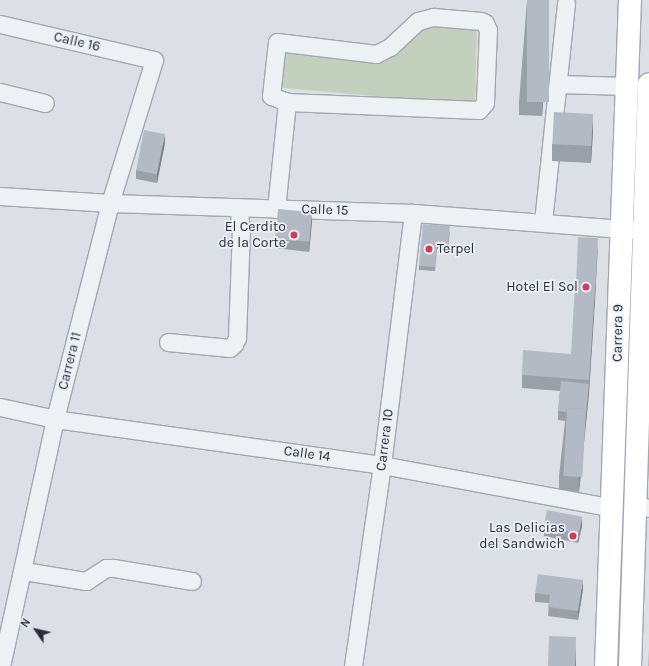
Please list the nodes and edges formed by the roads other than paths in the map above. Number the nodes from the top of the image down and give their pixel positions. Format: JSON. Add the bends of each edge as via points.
{"nodes":[{"id":1,"x":630,"y":0,"type":"edge"},
{"id":2,"x":566,"y":3,"type":"dead end"},
{"id":3,"x":0,"y":24,"type":"edge"},
{"id":4,"x":154,"y":60,"type":"joint"},
{"id":5,"x":558,"y":84,"type":"junction"},
{"id":6,"x":649,"y":84,"type":"edge"},
{"id":7,"x":627,"y":86,"type":"junction"},
{"id":8,"x":0,"y":92,"type":"edge"},
{"id":9,"x":287,"y":102,"type":"junction"},
{"id":10,"x":45,"y":103,"type":"dead end"},
{"id":11,"x":0,"y":196,"type":"edge"},
{"id":12,"x":110,"y":203,"type":"junction"},
{"id":13,"x":238,"y":207,"type":"junction"},
{"id":14,"x":276,"y":208,"type":"junction"},
{"id":15,"x":413,"y":213,"type":"junction"},
{"id":16,"x":543,"y":222,"type":"junction"},
{"id":17,"x":621,"y":227,"type":"junction"},
{"id":18,"x":647,"y":230,"type":"edge"},
{"id":19,"x":168,"y":342,"type":"dead end"},
{"id":20,"x":0,"y":407,"type":"edge"},
{"id":21,"x":55,"y":419,"type":"junction"},
{"id":22,"x":382,"y":465,"type":"junction"},
{"id":23,"x":643,"y":507,"type":"edge"},
{"id":24,"x":613,"y":508,"type":"junction"},
{"id":25,"x":24,"y":571,"type":"junction"},
{"id":26,"x":192,"y":581,"type":"dead end"},
{"id":27,"x":1,"y":666,"type":"edge"},
{"id":28,"x":353,"y":666,"type":"edge"},
{"id":29,"x":606,"y":666,"type":"edge"},
{"id":30,"x":630,"y":666,"type":"edge"}],
"edges":[{"from":1,"to":7,"type":"main road","name":"Carrera 9"},
{"from":2,"to":5,"type":"street"},
{"from":3,"to":4,"type":"street","name":"Calle 16"},
{"from":4,"to":12,"type":"street","name":"Carrera 11"},
{"from":5,"to":7,"type":"street"},
{"from":5,"to":16,"type":"street"},
{"from":6,"to":18,"type":"main road","name":"Carrera 9"},
{"from":7,"to":17,"type":"main road","name":"Carrera 9"},
{"from":8,"to":10,"type":"street"},
{"from":9,"to":9,"type":"street","via":[[479,110],[485,103],[488,30],[480,21],[424,18],[390,47],[376,54],[277,42],[270,90],[271,96]]},
{"from":9,"to":14,"type":"street"},
{"from":11,"to":12,"type":"street","name":"Calle 15"},
{"from":12,"to":13,"type":"street","name":"Calle 15"},
{"from":12,"to":21,"type":"street","name":"Carrera 11"},
{"from":13,"to":14,"type":"street","name":"Calle 15"},
{"from":13,"to":19,"type":"street","via":[[241,230],[238,338],[230,348]]},
{"from":14,"to":15,"type":"street","name":"Calle 15"},
{"from":15,"to":16,"type":"street","name":"Calle 15"},
{"from":15,"to":22,"type":"street","name":"Carrera 10"},
{"from":16,"to":17,"type":"street","name":"Calle 15"},
{"from":17,"to":18,"type":"street","name":"Calle 15"},
{"from":17,"to":24,"type":"main road","name":"Carrera 9"},
{"from":18,"to":23,"type":"main road","name":"Carrera 9"},
{"from":20,"to":21,"type":"street","name":"Calle 14"},
{"from":21,"to":22,"type":"street","name":"Calle 14"},
{"from":21,"to":25,"type":"street","name":"Carrera 11"},
{"from":22,"to":24,"type":"street","name":"Calle 14"},
{"from":22,"to":28,"type":"street","name":"Carrera 10"},
{"from":23,"to":30,"type":"main road","name":"Carrera 9"},
{"from":24,"to":29,"type":"main road","name":"Carrera 9"},
{"from":25,"to":26,"type":"street","via":[[86,581],[106,568],[114,568]]},
{"from":25,"to":27,"type":"street","name":"Carrera 11"}]}
